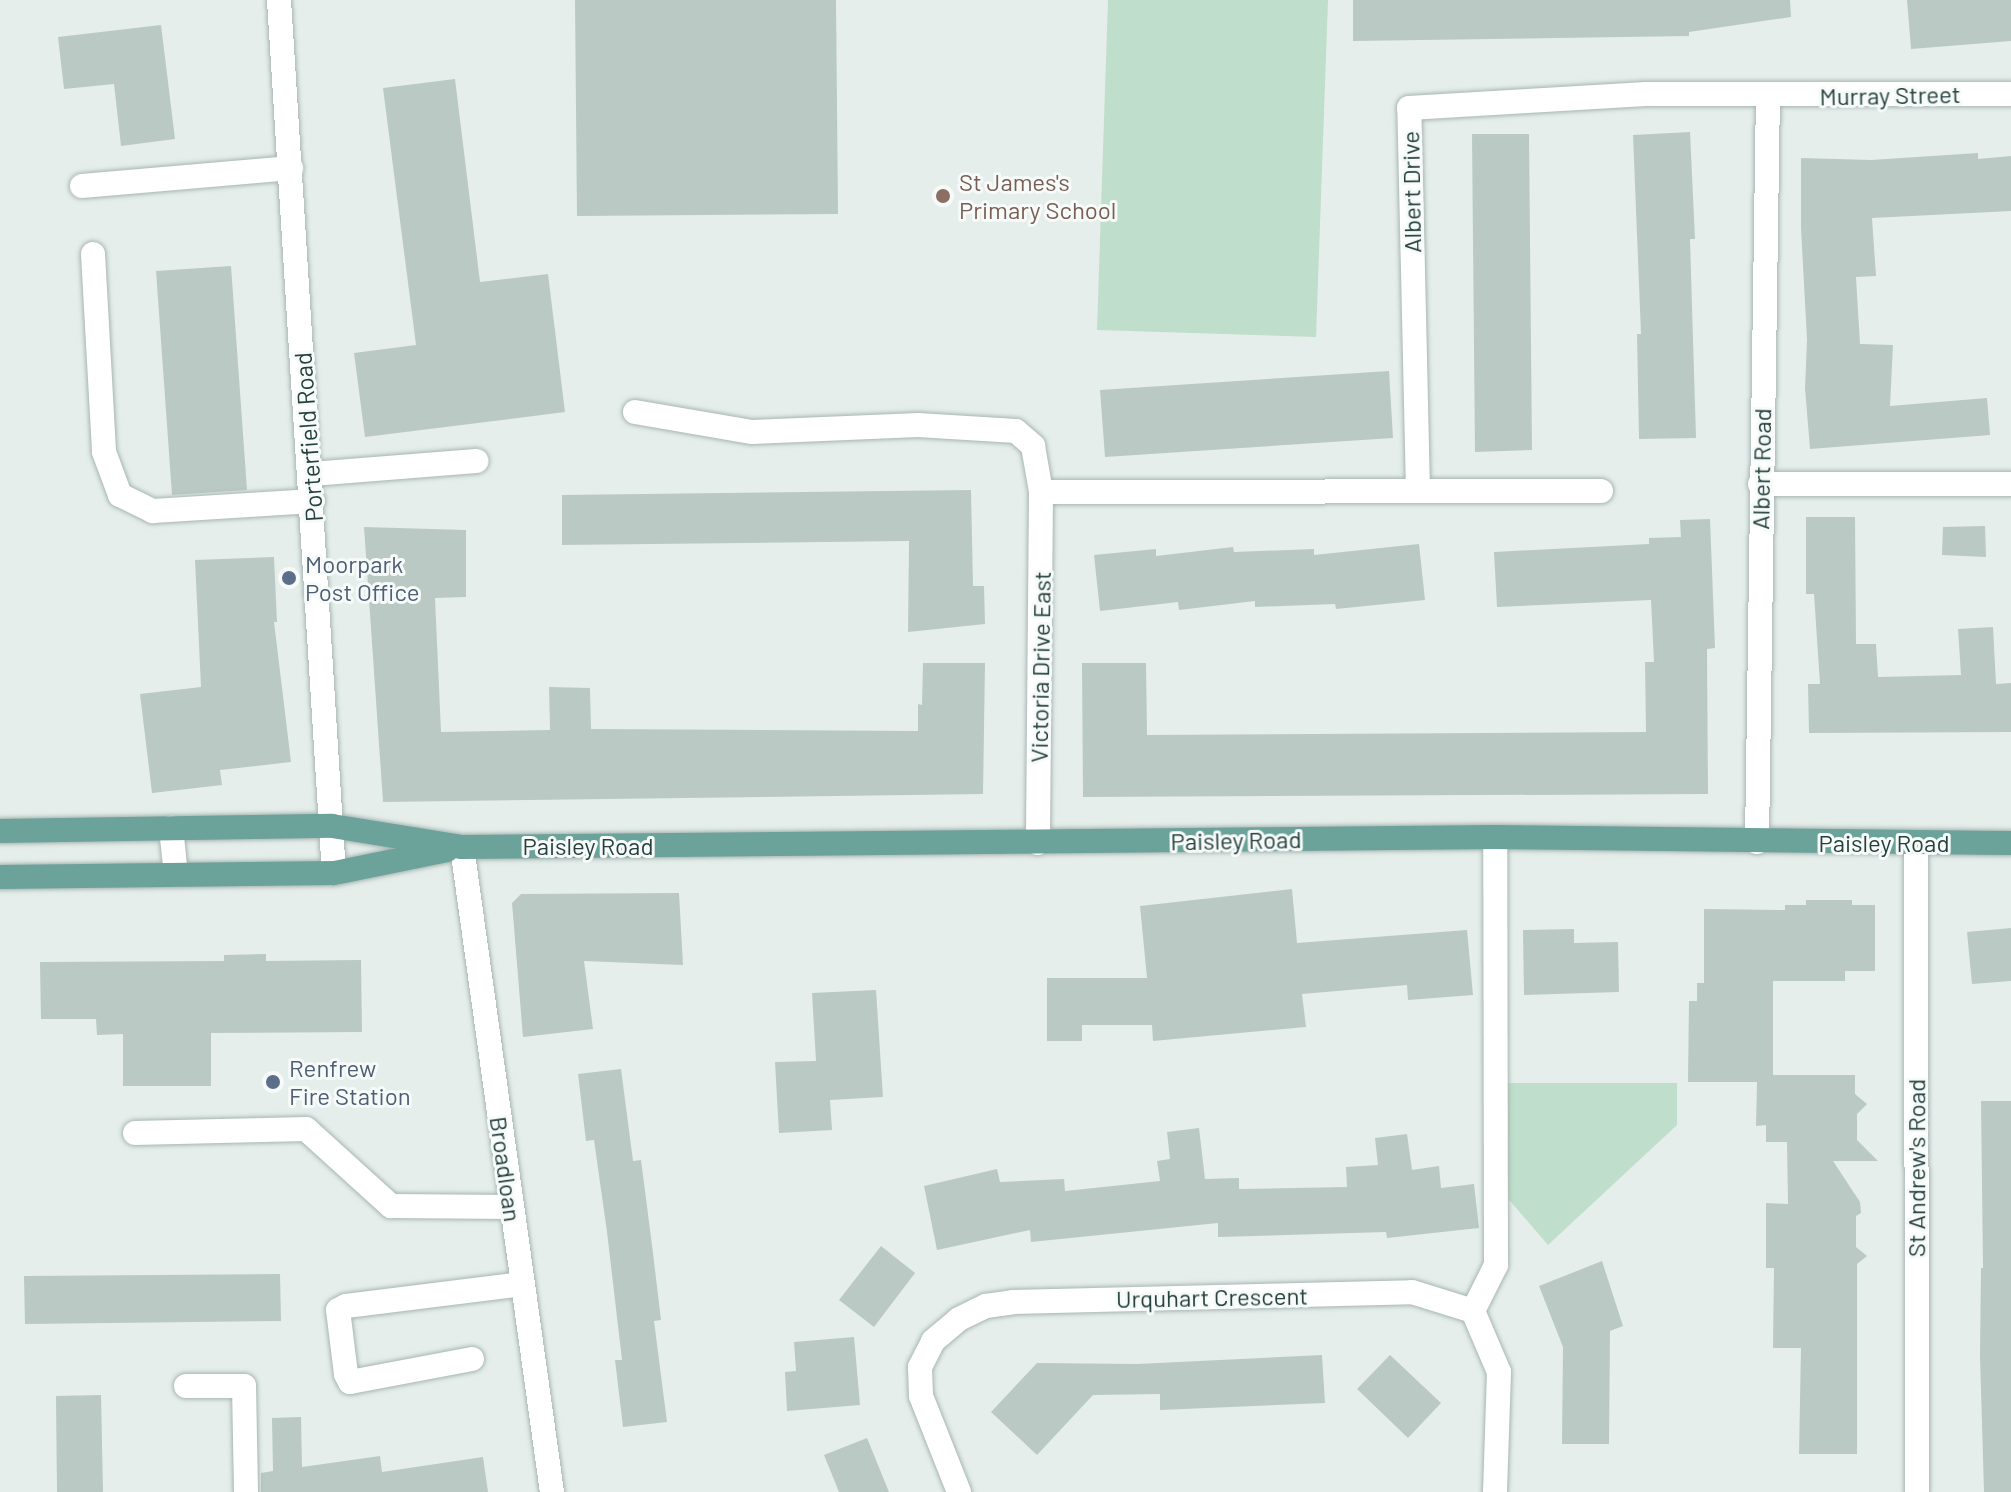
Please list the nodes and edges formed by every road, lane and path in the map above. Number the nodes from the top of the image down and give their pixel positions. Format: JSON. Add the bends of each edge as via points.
{"nodes":[{"id":1,"x":279,"y":0,"type":"edge"},
{"id":2,"x":2011,"y":94,"type":"edge"},
{"id":3,"x":1768,"y":96,"type":"junction"},
{"id":4,"x":291,"y":168,"type":"junction"},
{"id":5,"x":82,"y":186,"type":"dead end"},
{"id":6,"x":93,"y":254,"type":"dead end"},
{"id":7,"x":635,"y":412,"type":"dead end"},
{"id":8,"x":476,"y":461,"type":"dead end"},
{"id":9,"x":311,"y":474,"type":"junction"},
{"id":10,"x":1760,"y":484,"type":"junction"},
{"id":11,"x":2011,"y":484,"type":"edge"},
{"id":12,"x":1418,"y":491,"type":"junction"},
{"id":13,"x":1601,"y":491,"type":"dead end"},
{"id":14,"x":1041,"y":492,"type":"junction"},
{"id":15,"x":313,"y":501,"type":"junction"},
{"id":16,"x":332,"y":826,"type":"junction"},
{"id":17,"x":171,"y":828,"type":"junction"},
{"id":18,"x":0,"y":831,"type":"edge"},
{"id":19,"x":1495,"y":837,"type":"junction"},
{"id":20,"x":1757,"y":842,"type":"junction"},
{"id":21,"x":1038,"y":843,"type":"junction"},
{"id":22,"x":2011,"y":843,"type":"edge"},
{"id":23,"x":1916,"y":844,"type":"junction"},
{"id":24,"x":462,"y":847,"type":"junction"},
{"id":25,"x":334,"y":873,"type":"junction"},
{"id":26,"x":176,"y":875,"type":"junction"},
{"id":27,"x":0,"y":877,"type":"edge"},
{"id":28,"x":135,"y":1133,"type":"dead end"},
{"id":29,"x":512,"y":1207,"type":"junction"},
{"id":30,"x":523,"y":1284,"type":"junction"},
{"id":31,"x":1473,"y":1311,"type":"junction"},
{"id":32,"x":472,"y":1359,"type":"dead end"},
{"id":33,"x":186,"y":1386,"type":"dead end"},
{"id":34,"x":246,"y":1492,"type":"edge"},
{"id":35,"x":552,"y":1492,"type":"edge"},
{"id":36,"x":959,"y":1492,"type":"edge"},
{"id":37,"x":1495,"y":1492,"type":"edge"},
{"id":38,"x":1917,"y":1492,"type":"edge"}],
"edges":[{"from":1,"to":4,"type":"street","name":"Porterfield Road"},
{"from":2,"to":3,"type":"street","name":"Murray Street"},
{"from":3,"to":10,"type":"street","name":"Albert Road"},
{"from":3,"to":12,"type":"street","name":"Albert Drive","via":[[1646,94],[1409,108]]},
{"from":4,"to":5,"type":"street"},
{"from":4,"to":9,"type":"street","name":"Porterfield Road"},
{"from":6,"to":15,"type":"street","via":[[104,452],[120,495],[153,511]]},
{"from":7,"to":14,"type":"street","name":"Victoria Drive East","via":[[752,432],[918,425],[1016,431],[1033,446]]},
{"from":8,"to":9,"type":"street"},
{"from":9,"to":15,"type":"street","name":"Porterfield Road"},
{"from":10,"to":11,"type":"street"},
{"from":10,"to":20,"type":"street","name":"Albert Road"},
{"from":12,"to":13,"type":"street"},
{"from":12,"to":14,"type":"street"},
{"from":14,"to":21,"type":"street","name":"Victoria Drive East"},
{"from":15,"to":16,"type":"street","name":"Porterfield Road"},
{"from":16,"to":17,"type":"main road","name":"Paisley Road"},
{"from":16,"to":24,"type":"main road","name":"Paisley Road"},
{"from":16,"to":25,"type":"street","name":"Porterfield Road"},
{"from":17,"to":18,"type":"main road","name":"Paisley Road"},
{"from":17,"to":26,"type":"street"},
{"from":19,"to":20,"type":"main road","name":"Paisley Road"},
{"from":19,"to":21,"type":"main road","name":"Paisley Road"},
{"from":19,"to":31,"type":"street","via":[[1496,1265]]},
{"from":20,"to":23,"type":"main road","name":"Paisley Road"},
{"from":21,"to":24,"type":"main road","name":"Paisley Road"},
{"from":22,"to":23,"type":"main road","name":"Paisley Road"},
{"from":23,"to":38,"type":"street","name":"St Andrew's Road"},
{"from":24,"to":25,"type":"main road","name":"Paisley Road"},
{"from":24,"to":29,"type":"street","name":"Broadloan"},
{"from":25,"to":26,"type":"main road","name":"Paisley Road"},
{"from":26,"to":27,"type":"main road","name":"Paisley Road"},
{"from":28,"to":29,"type":"street","via":[[306,1129],[391,1206]]},
{"from":29,"to":30,"type":"street","name":"Broadloan"},
{"from":30,"to":32,"type":"street","via":[[338,1310],[350,1382]]},
{"from":30,"to":35,"type":"street","name":"Broadloan"},
{"from":31,"to":36,"type":"street","name":"Urquhart Crescent","via":[[1412,1292],[986,1306],[959,1319],[933,1341],[920,1367],[921,1396]]},
{"from":31,"to":37,"type":"street","via":[[1499,1372]]},
{"from":33,"to":34,"type":"street","via":[[244,1386]]}]}
